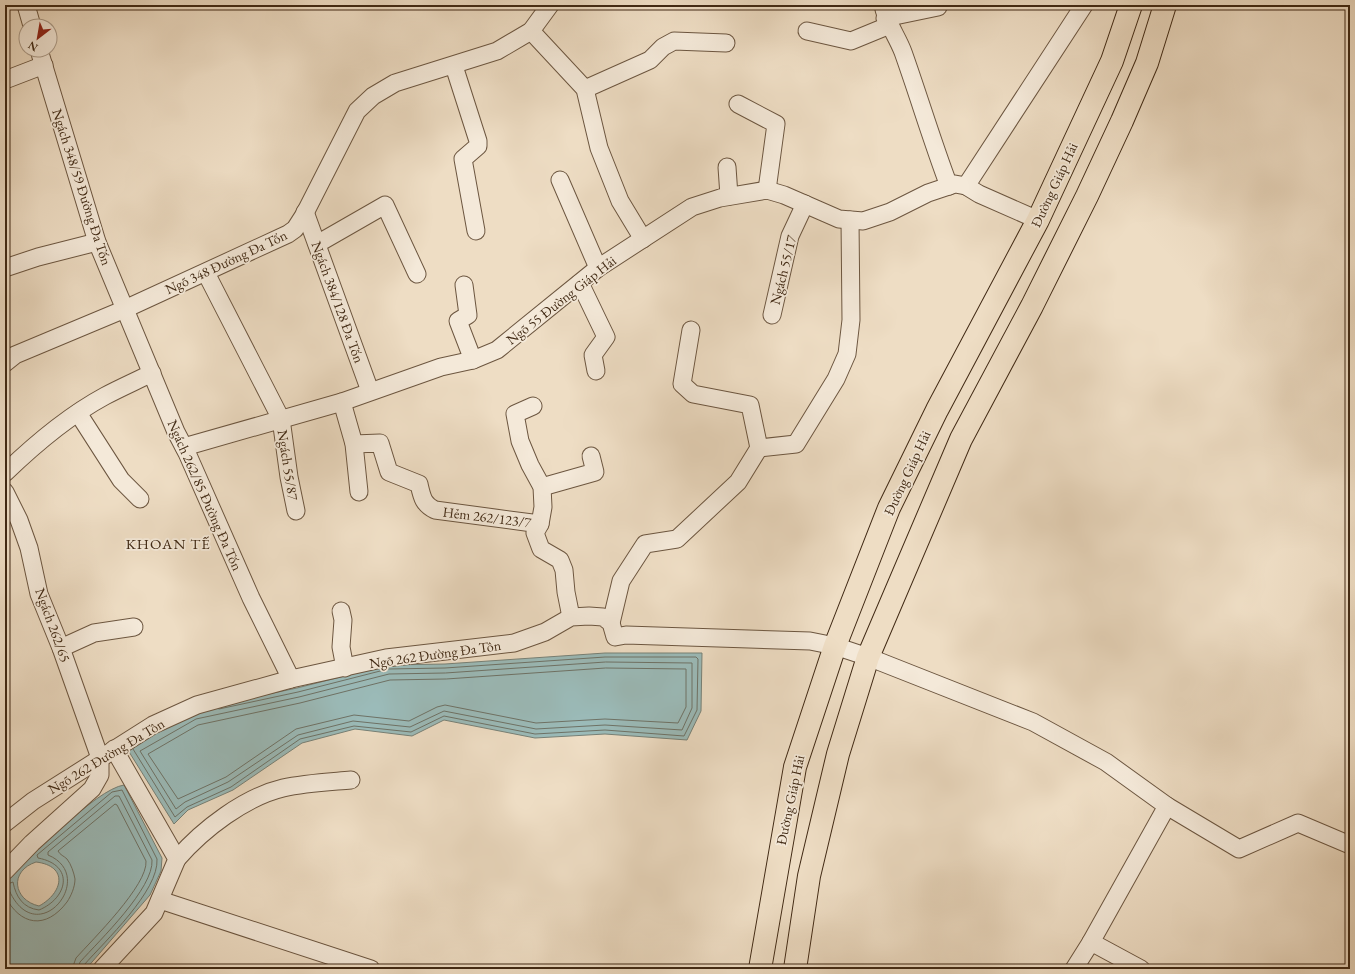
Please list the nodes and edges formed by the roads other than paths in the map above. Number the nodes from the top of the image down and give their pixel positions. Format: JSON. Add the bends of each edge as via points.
{"nodes":[{"id":1,"x":26,"y":5,"type":"edge"},
{"id":2,"x":550,"y":5,"type":"edge"},
{"id":3,"x":1084,"y":5,"type":"edge"},
{"id":4,"x":1131,"y":5,"type":"edge"},
{"id":5,"x":1165,"y":5,"type":"edge"},
{"id":6,"x":938,"y":7,"type":"dead end"},
{"id":7,"x":886,"y":16,"type":"edge"},
{"id":8,"x":30,"y":18,"type":"edge"},
{"id":9,"x":531,"y":31,"type":"junction"},
{"id":10,"x":807,"y":31,"type":"dead end"},
{"id":11,"x":726,"y":43,"type":"dead end"},
{"id":12,"x":39,"y":58,"type":"edge"},
{"id":13,"x":41,"y":58,"type":"edge"},
{"id":14,"x":454,"y":66,"type":"junction"},
{"id":15,"x":5,"y":80,"type":"edge"},
{"id":16,"x":585,"y":89,"type":"junction"},
{"id":17,"x":738,"y":104,"type":"dead end"},
{"id":18,"x":1078,"y":135,"type":"junction"},
{"id":19,"x":1110,"y":147,"type":"junction"},
{"id":20,"x":727,"y":167,"type":"dead end"},
{"id":21,"x":560,"y":180,"type":"dead end"},
{"id":22,"x":949,"y":186,"type":"junction"},
{"id":23,"x":966,"y":186,"type":"junction"},
{"id":24,"x":767,"y":190,"type":"junction"},
{"id":25,"x":729,"y":196,"type":"junction"},
{"id":26,"x":805,"y":204,"type":"junction"},
{"id":27,"x":305,"y":212,"type":"junction"},
{"id":28,"x":850,"y":220,"type":"junction"},
{"id":29,"x":1038,"y":220,"type":"junction"},
{"id":30,"x":476,"y":231,"type":"dead end"},
{"id":31,"x":643,"y":239,"type":"junction"},
{"id":32,"x":98,"y":242,"type":"junction"},
{"id":33,"x":317,"y":244,"type":"junction"},
{"id":34,"x":5,"y":268,"type":"edge"},
{"id":35,"x":598,"y":268,"type":"junction"},
{"id":36,"x":206,"y":272,"type":"junction"},
{"id":37,"x":417,"y":274,"type":"dead end"},
{"id":38,"x":580,"y":283,"type":"junction"},
{"id":39,"x":464,"y":285,"type":"dead end"},
{"id":40,"x":1001,"y":291,"type":"junction"},
{"id":41,"x":1032,"y":306,"type":"junction"},
{"id":42,"x":125,"y":309,"type":"junction"},
{"id":43,"x":772,"y":315,"type":"dead end"},
{"id":44,"x":691,"y":330,"type":"dead end"},
{"id":45,"x":473,"y":360,"type":"junction"},
{"id":46,"x":5,"y":363,"type":"edge"},
{"id":47,"x":596,"y":371,"type":"dead end"},
{"id":48,"x":152,"y":373,"type":"junction"},
{"id":49,"x":370,"y":391,"type":"junction"},
{"id":50,"x":342,"y":402,"type":"junction"},
{"id":51,"x":533,"y":406,"type":"dead end"},
{"id":52,"x":78,"y":413,"type":"junction"},
{"id":53,"x":281,"y":419,"type":"junction"},
{"id":54,"x":354,"y":444,"type":"junction"},
{"id":55,"x":184,"y":446,"type":"junction"},
{"id":56,"x":759,"y":448,"type":"junction"},
{"id":57,"x":591,"y":456,"type":"dead end"},
{"id":58,"x":5,"y":473,"type":"edge"},
{"id":59,"x":542,"y":487,"type":"junction"},
{"id":60,"x":5,"y":492,"type":"edge"},
{"id":61,"x":359,"y":492,"type":"dead end"},
{"id":62,"x":140,"y":499,"type":"dead end"},
{"id":63,"x":296,"y":511,"type":"dead end"},
{"id":64,"x":540,"y":524,"type":"junction"},
{"id":65,"x":341,"y":611,"type":"dead end"},
{"id":66,"x":571,"y":617,"type":"junction"},
{"id":67,"x":611,"y":622,"type":"junction"},
{"id":68,"x":134,"y":627,"type":"dead end"},
{"id":69,"x":835,"y":646,"type":"junction"},
{"id":70,"x":61,"y":648,"type":"junction"},
{"id":71,"x":868,"y":657,"type":"junction"},
{"id":72,"x":345,"y":668,"type":"junction"},
{"id":73,"x":291,"y":679,"type":"junction"},
{"id":74,"x":107,"y":754,"type":"junction"},
{"id":75,"x":351,"y":780,"type":"dead end"},
{"id":76,"x":1167,"y":806,"type":"junction"},
{"id":77,"x":5,"y":823,"type":"edge"},
{"id":78,"x":1350,"y":845,"type":"edge"},
{"id":79,"x":177,"y":859,"type":"junction"},
{"id":80,"x":5,"y":871,"type":"edge"},
{"id":81,"x":160,"y":900,"type":"junction"},
{"id":82,"x":1091,"y":942,"type":"junction"},
{"id":83,"x":102,"y":969,"type":"edge"},
{"id":84,"x":371,"y":969,"type":"edge"},
{"id":85,"x":760,"y":969,"type":"edge"},
{"id":86,"x":795,"y":969,"type":"edge"},
{"id":87,"x":1074,"y":969,"type":"edge"},
{"id":88,"x":1141,"y":969,"type":"edge"}],
"edges":[{"from":1,"to":8,"type":"street"},
{"from":2,"to":9,"type":"street","name":"Ngõ 348 Đường Đa Tốn"},
{"from":3,"to":23,"type":"street"},
{"from":4,"to":18,"type":"highway","name":"Đường Giáp Hải","via":[[1112,61]]},
{"from":5,"to":19,"type":"highway","via":[[1147,63]]},
{"from":6,"to":7,"type":"street"},
{"from":7,"to":10,"type":"street","via":[[851,41]]},
{"from":7,"to":22,"type":"street","via":[[899,41]]},
{"from":9,"to":14,"type":"street","name":"Ngõ 348 Đường Đa Tốn","via":[[497,51]]},
{"from":9,"to":16,"type":"street"},
{"from":11,"to":16,"type":"street","via":[[674,41],[663,47],[650,60]]},
{"from":12,"to":15,"type":"street"},
{"from":13,"to":32,"type":"street","name":"Ngách 348/59 Đường Đa Tốn"},
{"from":14,"to":27,"type":"street","name":"Ngõ 348 Đường Đa Tốn","via":[[395,83],[373,96],[357,111]]},
{"from":14,"to":30,"type":"street","via":[[478,141],[478,146],[463,159]]},
{"from":16,"to":31,"type":"street","via":[[599,148],[620,201]]},
{"from":17,"to":24,"type":"street","via":[[776,124]]},
{"from":18,"to":19,"type":"highway"},
{"from":18,"to":29,"type":"highway","name":"Đường Giáp Hải"},
{"from":19,"to":41,"type":"highway"},
{"from":20,"to":25,"type":"street"},
{"from":21,"to":35,"type":"street"},
{"from":22,"to":23,"type":"street","name":"Ngõ 55 Đường Giáp Hải"},
{"from":22,"to":28,"type":"street","name":"Ngõ 55 Đường Giáp Hải","via":[[906,202],[890,212],[863,221]]},
{"from":23,"to":29,"type":"street","name":"Ngõ 55 Đường Giáp Hải"},
{"from":24,"to":25,"type":"street","name":"Ngõ 55 Đường Giáp Hải"},
{"from":24,"to":26,"type":"street","name":"Ngõ 55 Đường Giáp Hải"},
{"from":25,"to":31,"type":"street","name":"Ngõ 55 Đường Giáp Hải","via":[[692,207]]},
{"from":26,"to":28,"type":"street","name":"Ngõ 55 Đường Giáp Hải","via":[[839,219]]},
{"from":26,"to":43,"type":"street","name":"Ngách 55/17","via":[[790,236]]},
{"from":27,"to":33,"type":"street","name":"Ngách 384/128 Đa Tốn"},
{"from":27,"to":36,"type":"street","name":"Ngõ 348 Đường Đa Tốn","via":[[295,229],[288,234]]},
{"from":28,"to":56,"type":"street","via":[[851,320],[847,354],[836,379],[796,444]]},
{"from":29,"to":40,"type":"highway","name":"Đường Giáp Hải"},
{"from":31,"to":35,"type":"street","name":"Ngõ 55 Đường Giáp Hải"},
{"from":32,"to":34,"type":"street"},
{"from":32,"to":42,"type":"street","name":"Ngách 348/59 Đường Đa Tốn"},
{"from":33,"to":37,"type":"street","via":[[385,205]]},
{"from":33,"to":49,"type":"street","name":"Ngách 384/128 Đa Tốn"},
{"from":35,"to":38,"type":"street","name":"Ngõ 55 Đường Giáp Hải"},
{"from":36,"to":42,"type":"street","name":"Ngõ 348 Đường Đa Tốn"},
{"from":36,"to":53,"type":"street","name":"Ngách 55/87"},
{"from":38,"to":45,"type":"street","name":"Ngõ 55 Đường Giáp Hải","via":[[497,350]]},
{"from":38,"to":47,"type":"street","via":[[606,337],[593,354]]},
{"from":39,"to":45,"type":"street","via":[[468,315],[458,321]]},
{"from":40,"to":41,"type":"highway"},
{"from":40,"to":69,"type":"highway","name":"Đường Giáp Hải","via":[[937,410],[889,508]]},
{"from":41,"to":71,"type":"highway","via":[[961,439]]},
{"from":42,"to":46,"type":"street","name":"Ngõ 348 Đường Đa Tốn","via":[[16,355]]},
{"from":42,"to":48,"type":"street","name":"Ngách 262/85 Đường Đa Tốn"},
{"from":44,"to":56,"type":"street","via":[[682,384],[693,394],[750,405]]},
{"from":45,"to":49,"type":"street","name":"Ngõ 55 Đường Giáp Hải"},
{"from":48,"to":52,"type":"street","via":[[104,396]]},
{"from":48,"to":55,"type":"street","name":"Ngách 262/85 Đường Đa Tốn"},
{"from":49,"to":50,"type":"street","name":"Ngõ 55 Đường Giáp Hải"},
{"from":50,"to":53,"type":"street","name":"Ngõ 55 Đường Giáp Hải"},
{"from":50,"to":54,"type":"street"},
{"from":51,"to":59,"type":"street","via":[[515,414],[520,441]]},
{"from":52,"to":58,"type":"street","via":[[27,451]]},
{"from":52,"to":62,"type":"street","via":[[121,480]]},
{"from":53,"to":55,"type":"street","name":"Ngõ 55 Đường Giáp Hải"},
{"from":53,"to":63,"type":"street","name":"Ngách 55/87"},
{"from":54,"to":61,"type":"street"},
{"from":54,"to":64,"type":"street","name":"Hẻm 262/123/7","via":[[380,443],[388,472],[419,484],[422,499],[427,506],[435,510]]},
{"from":55,"to":73,"type":"street","name":"Ngách 262/85 Đường Đa Tốn","via":[[251,598]]},
{"from":56,"to":67,"type":"street","via":[[738,482],[677,539],[645,544],[621,581]]},
{"from":57,"to":59,"type":"street","via":[[595,472]]},
{"from":59,"to":64,"type":"street"},
{"from":60,"to":70,"type":"street","name":"Ngách 262/65","via":[[19,520],[29,548],[39,594]]},
{"from":64,"to":66,"type":"street","via":[[535,533],[541,549],[560,560],[564,570]]},
{"from":65,"to":72,"type":"street","via":[[341,647]]},
{"from":66,"to":67,"type":"street","name":"Ngõ 262 Đường Đa Tôn","via":[[604,617]]},
{"from":66,"to":72,"type":"street","name":"Ngõ 262 Đường Đa Tôn","via":[[545,632],[514,643],[386,658]]},
{"from":67,"to":69,"type":"street","via":[[615,637],[626,635],[810,641]]},
{"from":68,"to":70,"type":"street","via":[[94,633]]},
{"from":69,"to":71,"type":"street"},
{"from":69,"to":85,"type":"highway","name":"Đường Giáp Hải","via":[[794,767]]},
{"from":70,"to":74,"type":"street","name":"Ngách 262/65"},
{"from":71,"to":76,"type":"street","via":[[1033,722],[1106,762]]},
{"from":71,"to":86,"type":"highway","via":[[838,754],[809,876]]},
{"from":72,"to":73,"type":"street","name":"Ngõ 262 Đường Đa Tôn"},
{"from":73,"to":74,"type":"street","name":"Ngõ 262 Đường Đa Tôn","via":[[197,705],[153,725]]},
{"from":74,"to":77,"type":"street","name":"Ngõ 262 Đường Đa Tôn","via":[[33,801]]},
{"from":74,"to":79,"type":"street"},
{"from":74,"to":80,"type":"street","via":[[92,789]]},
{"from":75,"to":79,"type":"street","via":[[283,788],[258,796],[201,833]]},
{"from":76,"to":78,"type":"street","via":[[1239,848],[1298,823]]},
{"from":76,"to":82,"type":"street"},
{"from":79,"to":81,"type":"street"},
{"from":81,"to":83,"type":"street","via":[[154,913]]},
{"from":81,"to":84,"type":"street"},
{"from":82,"to":87,"type":"street"},
{"from":82,"to":88,"type":"street"}]}
